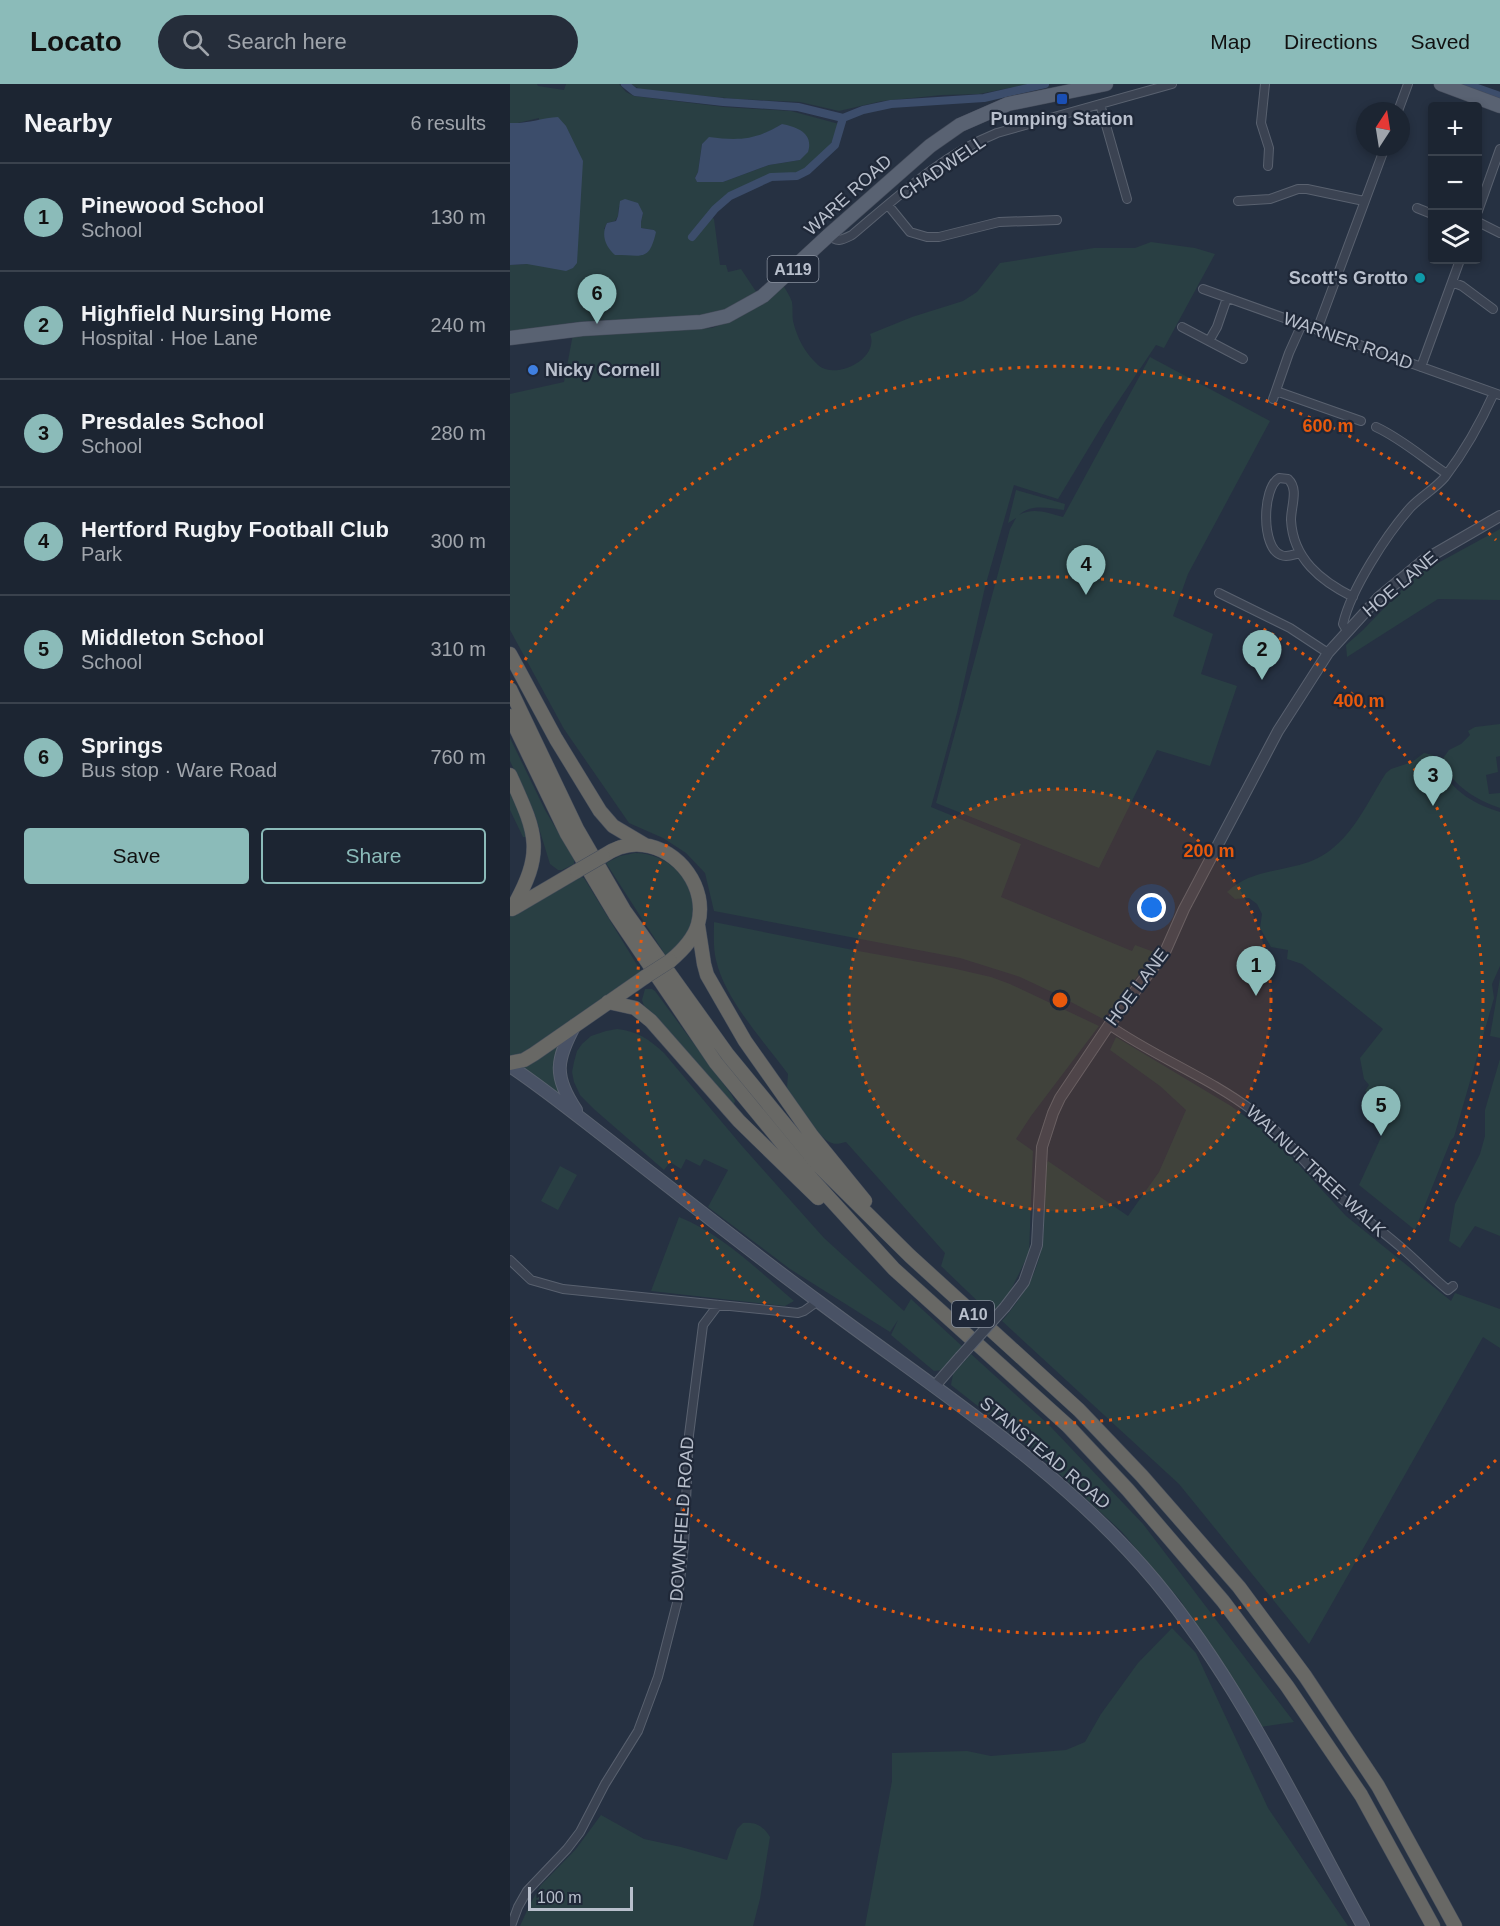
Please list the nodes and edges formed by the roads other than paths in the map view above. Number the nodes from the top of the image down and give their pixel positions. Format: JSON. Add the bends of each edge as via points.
{"nodes":[{"id":1,"x":1106,"y":84,"type":"edge"},
{"id":2,"x":1172,"y":84,"type":"edge"},
{"id":3,"x":1265,"y":84,"type":"edge"},
{"id":4,"x":1441,"y":84,"type":"edge"},
{"id":5,"x":1405,"y":85,"type":"edge"},
{"id":6,"x":1400,"y":102,"type":"edge"},
{"id":7,"x":1100,"y":104,"type":"junction"},
{"id":8,"x":1500,"y":106,"type":"edge"},
{"id":9,"x":1500,"y":149,"type":"edge"},
{"id":10,"x":1382,"y":156,"type":"edge"},
{"id":11,"x":1498,"y":160,"type":"edge"},
{"id":12,"x":1268,"y":166,"type":"dead end"},
{"id":13,"x":1127,"y":199,"type":"dead end"},
{"id":14,"x":1238,"y":201,"type":"dead end"},
{"id":15,"x":1364,"y":201,"type":"junction"},
{"id":16,"x":888,"y":205,"type":"junction"},
{"id":17,"x":1417,"y":208,"type":"dead end"},
{"id":18,"x":1478,"y":210,"type":"edge"},
{"id":19,"x":1428,"y":212,"type":"edge"},
{"id":20,"x":1057,"y":220,"type":"dead end"},
{"id":21,"x":1482,"y":224,"type":"edge"},
{"id":22,"x":1500,"y":233,"type":"edge"},
{"id":23,"x":829,"y":235,"type":"junction"},
{"id":24,"x":1459,"y":264,"type":"edge"},
{"id":25,"x":1452,"y":282,"type":"junction"},
{"id":26,"x":1203,"y":289,"type":"dead end"},
{"id":27,"x":1227,"y":298,"type":"junction"},
{"id":28,"x":1493,"y":309,"type":"dead end"},
{"id":29,"x":1302,"y":324,"type":"junction"},
{"id":30,"x":1182,"y":327,"type":"dead end"},
{"id":31,"x":1317,"y":330,"type":"junction"},
{"id":32,"x":510,"y":338,"type":"edge"},
{"id":33,"x":1209,"y":341,"type":"junction"},
{"id":34,"x":1244,"y":359,"type":"dead end"},
{"id":35,"x":1421,"y":367,"type":"junction"},
{"id":36,"x":1497,"y":394,"type":"edge"},
{"id":37,"x":1361,"y":421,"type":"dead end"},
{"id":38,"x":1376,"y":427,"type":"dead end"},
{"id":39,"x":1447,"y":474,"type":"junction"},
{"id":40,"x":1500,"y":516,"type":"edge"},
{"id":41,"x":1300,"y":553,"type":"junction"},
{"id":42,"x":1219,"y":593,"type":"dead end"},
{"id":43,"x":1353,"y":597,"type":"junction"},
{"id":44,"x":1347,"y":630,"type":"junction"},
{"id":45,"x":1328,"y":653,"type":"junction"},
{"id":46,"x":510,"y":654,"type":"edge"},
{"id":47,"x":510,"y":689,"type":"edge"},
{"id":48,"x":510,"y":716,"type":"edge"},
{"id":49,"x":510,"y":775,"type":"edge"},
{"id":50,"x":645,"y":845,"type":"junction"},
{"id":51,"x":511,"y":909,"type":"edge"},
{"id":52,"x":698,"y":925,"type":"junction"},
{"id":53,"x":608,"y":1002,"type":"junction"},
{"id":54,"x":575,"y":1025,"type":"junction"},
{"id":55,"x":1108,"y":1025,"type":"junction"},
{"id":56,"x":510,"y":1064,"type":"edge"},
{"id":57,"x":581,"y":1119,"type":"junction"},
{"id":58,"x":910,"y":1256,"type":"junction"},
{"id":59,"x":510,"y":1260,"type":"edge"},
{"id":60,"x":894,"y":1269,"type":"junction"},
{"id":61,"x":1453,"y":1286,"type":"dead end"},
{"id":62,"x":818,"y":1301,"type":"junction"},
{"id":63,"x":699,"y":1304,"type":"junction"},
{"id":64,"x":718,"y":1305,"type":"junction"},
{"id":65,"x":706,"y":1319,"type":"junction"},
{"id":66,"x":934,"y":1387,"type":"junction"},
{"id":67,"x":511,"y":1926,"type":"edge"},
{"id":68,"x":1363,"y":1926,"type":"edge"},
{"id":69,"x":1432,"y":1926,"type":"edge"},
{"id":70,"x":1455,"y":1926,"type":"edge"}],
"edges":[{"from":1,"to":23,"type":"main road","name":"WARE ROAD","number":"A119","via":[[1008,104],[960,125],[930,146]]},
{"from":2,"to":7,"type":"street","name":"CHADWELL"},
{"from":3,"to":12,"type":"street","via":[[1261,123],[1269,148]]},
{"from":4,"to":8,"type":"main road"},
{"from":5,"to":6,"type":"street"},
{"from":7,"to":13,"type":"street"},
{"from":7,"to":16,"type":"street","name":"CHADWELL","via":[[982,139]]},
{"from":9,"to":11,"type":"street"},
{"from":10,"to":15,"type":"street"},
{"from":11,"to":18,"type":"street"},
{"from":14,"to":15,"type":"street","via":[[1270,199],[1303,189]]},
{"from":15,"to":31,"type":"street"},
{"from":16,"to":20,"type":"street","via":[[910,232],[921,237],[939,237],[1010,220]]},
{"from":16,"to":23,"type":"street","name":"CHADWELL","via":[[852,235],[834,240]]},
{"from":17,"to":19,"type":"street"},
{"from":21,"to":22,"type":"street"},
{"from":23,"to":32,"type":"main road","name":"WARE ROAD","number":"A119","via":[[763,296],[728,316],[701,322]]},
{"from":24,"to":25,"type":"street"},
{"from":25,"to":28,"type":"street"},
{"from":25,"to":35,"type":"street"},
{"from":26,"to":27,"type":"street","name":"WARNER ROAD"},
{"from":27,"to":29,"type":"street","name":"WARNER ROAD"},
{"from":27,"to":33,"type":"street"},
{"from":29,"to":31,"type":"street","name":"WARNER ROAD"},
{"from":29,"to":37,"type":"street","via":[[1275,395]]},
{"from":30,"to":33,"type":"street"},
{"from":31,"to":35,"type":"street","name":"WARNER ROAD"},
{"from":33,"to":34,"type":"street"},
{"from":35,"to":36,"type":"street","name":"WARNER ROAD"},
{"from":36,"to":39,"type":"street"},
{"from":38,"to":39,"type":"street"},
{"from":39,"to":43,"type":"street","via":[[1393,529]]},
{"from":40,"to":44,"type":"street","name":"HOE LANE","via":[[1424,560]]},
{"from":41,"to":41,"type":"street","via":[[1291,520],[1294,487],[1288,479],[1279,478],[1273,482],[1268,496],[1270,540],[1281,555]]},
{"from":41,"to":43,"type":"street","via":[[1320,577]]},
{"from":42,"to":45,"type":"street","via":[[1296,631]]},
{"from":43,"to":44,"type":"street","via":[[1343,624]]},
{"from":44,"to":45,"type":"street","name":"HOE LANE"},
{"from":45,"to":55,"type":"street","name":"HOE LANE","via":[[1261,760],[1165,952]]},
{"from":46,"to":50,"type":"highway","via":[[600,811],[614,826]]},
{"from":47,"to":58,"type":"highway","number":"A10","via":[[577,829],[624,910],[728,1055],[820,1167]]},
{"from":48,"to":60,"type":"highway","number":"A10","via":[[573,844],[615,914],[716,1063],[810,1177]]},
{"from":49,"to":51,"type":"highway","via":[[533,830],[535,851],[529,876]]},
{"from":50,"to":51,"type":"highway","bridge":true,"via":[[625,846],[603,856]]},
{"from":50,"to":52,"type":"highway","via":[[678,861],[691,876],[699,896]]},
{"from":52,"to":53,"type":"highway","bridge":true,"via":[[686,946],[670,961]]},
{"from":52,"to":58,"type":"highway","via":[[707,975],[745,1041],[812,1136]]},
{"from":53,"to":54,"type":"highway"},
{"from":53,"to":60,"type":"highway","via":[[635,1008],[651,1021],[747,1129]]},
{"from":54,"to":56,"type":"highway","via":[[534,1054]]},
{"from":54,"to":57,"type":"main road","name":"STANSTEAD ROAD","via":[[559,1066],[564,1089]]},
{"from":55,"to":61,"type":"street","name":"WALNUT TREE WALK","via":[[1254,1112],[1329,1187],[1433,1278],[1448,1290]]},
{"from":55,"to":66,"type":"street","name":"HOE LANE","bridge":true,"via":[[1060,1098],[1047,1126],[1040,1164],[1036,1245],[1024,1282]]},
{"from":56,"to":57,"type":"main road","name":"STANSTEAD ROAD"},
{"from":57,"to":62,"type":"main road","name":"STANSTEAD ROAD"},
{"from":58,"to":70,"type":"highway","number":"A10","via":[[1079,1410],[1239,1587],[1305,1676],[1378,1786]]},
{"from":59,"to":63,"type":"street","via":[[531,1280],[563,1289]]},
{"from":60,"to":69,"type":"highway","number":"A10","via":[[1068,1426],[1223,1601],[1361,1795]]},
{"from":62,"to":64,"type":"street","via":[[798,1313]]},
{"from":62,"to":66,"type":"main road","name":"STANSTEAD ROAD"},
{"from":63,"to":64,"type":"street"},
{"from":63,"to":65,"type":"street"},
{"from":64,"to":65,"type":"street"},
{"from":65,"to":67,"type":"street","name":"DOWNFIELD ROAD","via":[[689,1435],[678,1599],[658,1677],[638,1731],[580,1832],[526,1891]]},
{"from":66,"to":68,"type":"main road","name":"STANSTEAD ROAD","via":[[1053,1479],[1156,1582],[1224,1675]]}]}
